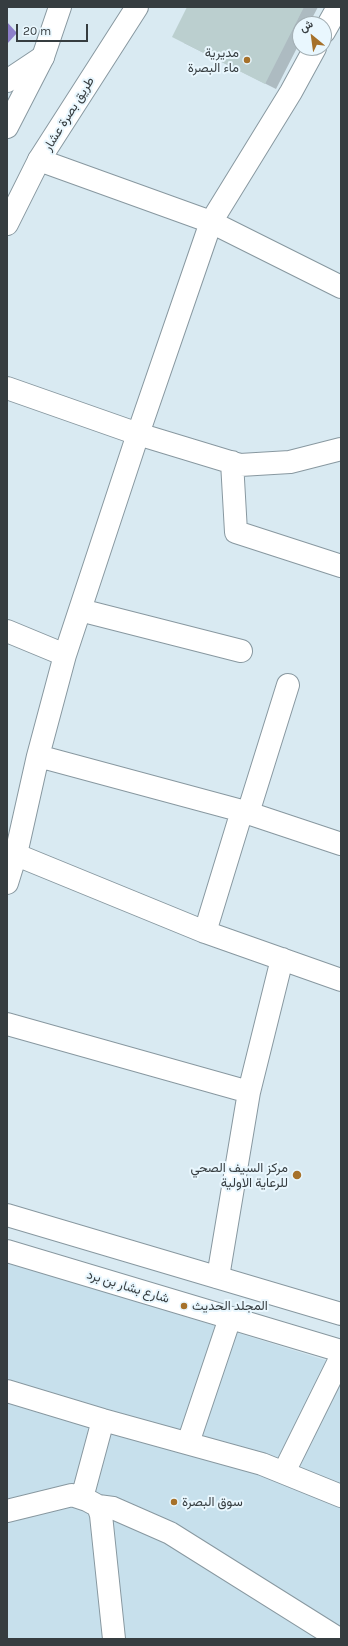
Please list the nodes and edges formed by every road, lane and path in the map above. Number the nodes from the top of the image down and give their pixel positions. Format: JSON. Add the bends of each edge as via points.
{"nodes":[{"id":1,"x":60,"y":7,"type":"edge"},
{"id":2,"x":137,"y":7,"type":"edge"},
{"id":3,"x":338,"y":7,"type":"edge"},
{"id":4,"x":332,"y":18,"type":"edge"},
{"id":5,"x":310,"y":56,"type":"edge"},
{"id":6,"x":43,"y":57,"type":"junction"},
{"id":7,"x":7,"y":81,"type":"edge"},
{"id":8,"x":7,"y":127,"type":"edge"},
{"id":9,"x":39,"y":160,"type":"junction"},
{"id":10,"x":211,"y":222,"type":"junction"},
{"id":11,"x":7,"y":224,"type":"edge"},
{"id":12,"x":341,"y":287,"type":"edge"},
{"id":13,"x":7,"y":388,"type":"edge"},
{"id":14,"x":138,"y":434,"type":"junction"},
{"id":15,"x":341,"y":449,"type":"edge"},
{"id":16,"x":232,"y":462,"type":"junction"},
{"id":17,"x":341,"y":566,"type":"edge"},
{"id":18,"x":80,"y":610,"type":"junction"},
{"id":19,"x":7,"y":631,"type":"edge"},
{"id":20,"x":241,"y":651,"type":"dead end"},
{"id":21,"x":65,"y":655,"type":"junction"},
{"id":22,"x":288,"y":685,"type":"dead end"},
{"id":23,"x":38,"y":756,"type":"junction"},
{"id":24,"x":245,"y":812,"type":"junction"},
{"id":25,"x":341,"y":844,"type":"edge"},
{"id":26,"x":11,"y":852,"type":"edge"},
{"id":27,"x":7,"y":883,"type":"edge"},
{"id":28,"x":205,"y":932,"type":"junction"},
{"id":29,"x":282,"y":959,"type":"junction"},
{"id":30,"x":341,"y":980,"type":"edge"},
{"id":31,"x":7,"y":1024,"type":"edge"},
{"id":32,"x":249,"y":1092,"type":"junction"},
{"id":33,"x":7,"y":1215,"type":"edge"},
{"id":34,"x":7,"y":1251,"type":"edge"},
{"id":35,"x":218,"y":1277,"type":"junction"},
{"id":36,"x":341,"y":1314,"type":"edge"},
{"id":37,"x":230,"y":1318,"type":"junction"},
{"id":38,"x":341,"y":1351,"type":"edge"},
{"id":39,"x":341,"y":1357,"type":"edge"},
{"id":40,"x":7,"y":1391,"type":"edge"},
{"id":41,"x":103,"y":1420,"type":"junction"},
{"id":42,"x":188,"y":1443,"type":"junction"},
{"id":43,"x":284,"y":1472,"type":"junction"},
{"id":44,"x":341,"y":1496,"type":"edge"},
{"id":45,"x":90,"y":1502,"type":"junction"},
{"id":46,"x":7,"y":1511,"type":"edge"},
{"id":47,"x":114,"y":1639,"type":"edge"},
{"id":48,"x":339,"y":1639,"type":"edge"}],
"edges":[{"from":1,"to":6,"type":"street"},
{"from":2,"to":9,"type":"street","name":"طريق بصرة عشار"},
{"from":3,"to":4,"type":"street"},
{"from":5,"to":10,"type":"street"},
{"from":6,"to":7,"type":"street"},
{"from":6,"to":8,"type":"street"},
{"from":9,"to":10,"type":"street"},
{"from":9,"to":11,"type":"street","name":"طريق بصرة عشار"},
{"from":10,"to":12,"type":"street"},
{"from":10,"to":14,"type":"street"},
{"from":13,"to":14,"type":"street"},
{"from":14,"to":16,"type":"street"},
{"from":14,"to":18,"type":"street"},
{"from":15,"to":16,"type":"street","via":[[290,462]]},
{"from":16,"to":17,"type":"street","via":[[236,532]]},
{"from":18,"to":20,"type":"street"},
{"from":18,"to":21,"type":"street"},
{"from":19,"to":21,"type":"street"},
{"from":21,"to":23,"type":"street"},
{"from":22,"to":24,"type":"street"},
{"from":23,"to":24,"type":"street"},
{"from":23,"to":26,"type":"street"},
{"from":24,"to":25,"type":"street"},
{"from":24,"to":28,"type":"street"},
{"from":26,"to":27,"type":"street"},
{"from":26,"to":28,"type":"street"},
{"from":28,"to":29,"type":"street"},
{"from":29,"to":30,"type":"street"},
{"from":29,"to":32,"type":"street"},
{"from":31,"to":32,"type":"street"},
{"from":32,"to":35,"type":"street"},
{"from":33,"to":35,"type":"street"},
{"from":34,"to":37,"type":"street","name":"شارع بشار بن برد"},
{"from":35,"to":36,"type":"street"},
{"from":37,"to":38,"type":"street","name":"شارع بشار بن برد"},
{"from":37,"to":42,"type":"street"},
{"from":39,"to":43,"type":"street"},
{"from":40,"to":41,"type":"street"},
{"from":41,"to":42,"type":"street"},
{"from":41,"to":45,"type":"street"},
{"from":42,"to":43,"type":"street"},
{"from":43,"to":44,"type":"street"},
{"from":45,"to":46,"type":"street","via":[[72,1495]]},
{"from":45,"to":47,"type":"street","via":[[101,1515]]},
{"from":45,"to":48,"type":"street","via":[[113,1508],[170,1532]]}]}
